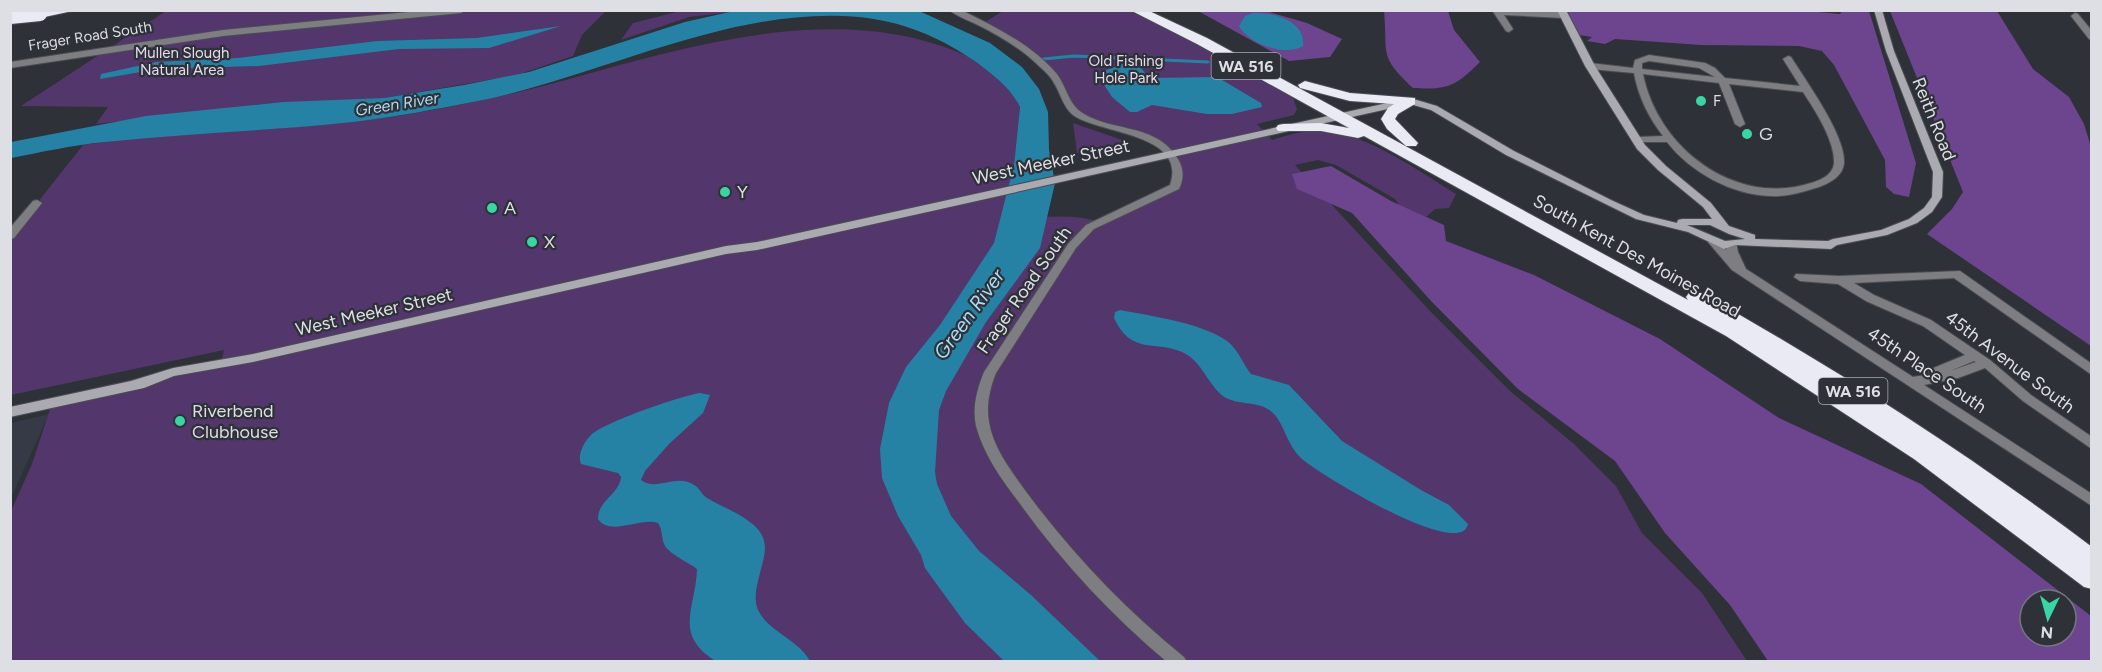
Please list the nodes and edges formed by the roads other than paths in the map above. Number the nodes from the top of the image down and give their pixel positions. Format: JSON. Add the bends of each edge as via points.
{"nodes":[{"id":1,"x":23,"y":10,"type":"edge"},
{"id":2,"x":71,"y":10,"type":"edge"},
{"id":3,"x":460,"y":10,"type":"edge"},
{"id":4,"x":953,"y":10,"type":"edge"},
{"id":5,"x":1136,"y":10,"type":"edge"},
{"id":6,"x":1160,"y":10,"type":"edge"},
{"id":7,"x":1878,"y":10,"type":"edge"},
{"id":8,"x":1497,"y":11,"type":"edge"},
{"id":9,"x":1562,"y":13,"type":"edge"},
{"id":10,"x":2091,"y":16,"type":"edge"},
{"id":11,"x":10,"y":17,"type":"edge"},
{"id":12,"x":1509,"y":29,"type":"dead end"},
{"id":13,"x":2091,"y":37,"type":"edge"},
{"id":14,"x":1788,"y":58,"type":"dead end"},
{"id":15,"x":10,"y":65,"type":"edge"},
{"id":16,"x":1590,"y":66,"type":"junction"},
{"id":17,"x":1638,"y":71,"type":"junction"},
{"id":18,"x":1722,"y":81,"type":"junction"},
{"id":19,"x":1305,"y":85,"type":"junction"},
{"id":20,"x":1804,"y":89,"type":"junction"},
{"id":21,"x":1290,"y":90,"type":"junction"},
{"id":22,"x":1410,"y":101,"type":"junction"},
{"id":23,"x":1345,"y":113,"type":"junction"},
{"id":24,"x":1740,"y":124,"type":"dead end"},
{"id":25,"x":1283,"y":128,"type":"junction"},
{"id":26,"x":1668,"y":138,"type":"junction"},
{"id":27,"x":1637,"y":140,"type":"junction"},
{"id":28,"x":1406,"y":147,"type":"junction"},
{"id":29,"x":1171,"y":156,"type":"junction"},
{"id":30,"x":38,"y":203,"type":"dead end"},
{"id":31,"x":1702,"y":203,"type":"junction"},
{"id":32,"x":1699,"y":226,"type":"junction"},
{"id":33,"x":10,"y":236,"type":"edge"},
{"id":34,"x":1731,"y":236,"type":"junction"},
{"id":35,"x":1713,"y":242,"type":"junction"},
{"id":36,"x":757,"y":246,"type":"junction"},
{"id":37,"x":1742,"y":269,"type":"junction"},
{"id":38,"x":1800,"y":277,"type":"dead end"},
{"id":39,"x":1839,"y":280,"type":"junction"},
{"id":40,"x":502,"y":302,"type":"junction"},
{"id":41,"x":1981,"y":359,"type":"junction"},
{"id":42,"x":2091,"y":370,"type":"edge"},
{"id":43,"x":1908,"y":379,"type":"junction"},
{"id":44,"x":10,"y":412,"type":"edge"},
{"id":45,"x":2091,"y":444,"type":"edge"},
{"id":46,"x":2091,"y":501,"type":"edge"},
{"id":47,"x":2091,"y":559,"type":"edge"},
{"id":48,"x":2091,"y":580,"type":"edge"},
{"id":49,"x":1179,"y":662,"type":"edge"}],
"edges":[{"from":1,"to":11,"type":"street","name":"Frager Road South"},
{"from":2,"to":11,"type":"highway","bridge":true},
{"from":3,"to":15,"type":"street","name":"Frager Road South","via":[[223,33]]},
{"from":4,"to":29,"type":"street","via":[[1030,54],[1053,75],[1066,102],[1078,114],[1149,137]]},
{"from":5,"to":21,"type":"highway","name":"South Kent Des Moines Road","number":"WA 516","via":[[1174,26]]},
{"from":6,"to":19,"type":"highway","name":"South Kent Des Moines Road","number":"WA 516"},
{"from":7,"to":34,"type":"main road","name":"Reith Road","via":[[1938,172],[1937,197],[1913,221],[1883,233],[1831,245]]},
{"from":8,"to":9,"type":"street"},
{"from":8,"to":12,"type":"street"},
{"from":9,"to":16,"type":"main road"},
{"from":10,"to":13,"type":"street","via":[[2075,16]]},
{"from":14,"to":20,"type":"street"},
{"from":16,"to":17,"type":"street"},
{"from":16,"to":27,"type":"main road"},
{"from":17,"to":18,"type":"street"},
{"from":17,"to":18,"type":"street","via":[[1638,62],[1646,58],[1699,63],[1710,67]]},
{"from":17,"to":26,"type":"street","via":[[1650,111]]},
{"from":18,"to":20,"type":"street"},
{"from":18,"to":24,"type":"street"},
{"from":19,"to":22,"type":"highway","via":[[1350,98]]},
{"from":19,"to":23,"type":"highway","name":"South Kent Des Moines Road","number":"WA 516"},
{"from":20,"to":26,"type":"street","via":[[1838,152],[1839,167],[1833,176],[1810,189],[1786,193],[1744,189],[1714,177],[1682,154]]},
{"from":21,"to":23,"type":"highway","name":"South Kent Des Moines Road","number":"WA 516"},
{"from":21,"to":25,"type":"highway","via":[[1306,103],[1308,112]]},
{"from":22,"to":23,"type":"main road","name":"Reith Road"},
{"from":22,"to":28,"type":"highway","via":[[1393,111],[1388,119]]},
{"from":22,"to":32,"type":"main road","name":"Reith Road","via":[[1434,108],[1560,180],[1640,217]]},
{"from":23,"to":25,"type":"main road","name":"West Meeker Street"},
{"from":23,"to":28,"type":"highway","name":"South Kent Des Moines Road","number":"WA 516"},
{"from":25,"to":28,"type":"highway","via":[[1338,129]]},
{"from":25,"to":29,"type":"main road","name":"West Meeker Street"},
{"from":26,"to":27,"type":"street"},
{"from":27,"to":31,"type":"main road","via":[[1658,165]]},
{"from":28,"to":47,"type":"highway","name":"South Kent Des Moines Road","number":"WA 516","via":[[1726,314],[1816,368],[1938,448]]},
{"from":28,"to":48,"type":"highway","name":"South Kent Des Moines Road","number":"WA 516","via":[[1773,357],[1967,486]]},
{"from":29,"to":36,"type":"main road","name":"West Meeker Street"},
{"from":29,"to":49,"type":"street","name":"Frager Road South","via":[[1176,164],[1175,187],[1090,227],[1072,246],[990,372],[981,415],[995,456],[1047,531],[1129,621]]},
{"from":30,"to":33,"type":"street"},
{"from":31,"to":32,"type":"main road"},
{"from":31,"to":34,"type":"main road"},
{"from":32,"to":34,"type":"main road","name":"Reith Road","via":[[1712,222]]},
{"from":32,"to":35,"type":"main road","name":"Reith Road"},
{"from":34,"to":35,"type":"main road","name":"Reith Road"},
{"from":34,"to":37,"type":"street","via":[[1732,252]]},
{"from":35,"to":37,"type":"street","name":"45th Place South","via":[[1731,264]]},
{"from":36,"to":40,"type":"main road","name":"West Meeker Street"},
{"from":36,"to":40,"type":"main road","name":"West Meeker Street","via":[[598,285]]},
{"from":37,"to":43,"type":"street","name":"45th Place South"},
{"from":38,"to":39,"type":"street"},
{"from":39,"to":41,"type":"street","name":"45th Avenue South","via":[[1927,322]]},
{"from":39,"to":42,"type":"street","name":"45th Avenue South","via":[[1956,274]]},
{"from":40,"to":44,"type":"main road","name":"West Meeker Street","via":[[253,358],[217,370]]},
{"from":41,"to":43,"type":"street","via":[[1958,375]]},
{"from":41,"to":45,"type":"street","name":"45th Avenue South","via":[[2027,399]]},
{"from":43,"to":46,"type":"street","name":"45th Place South"}]}
